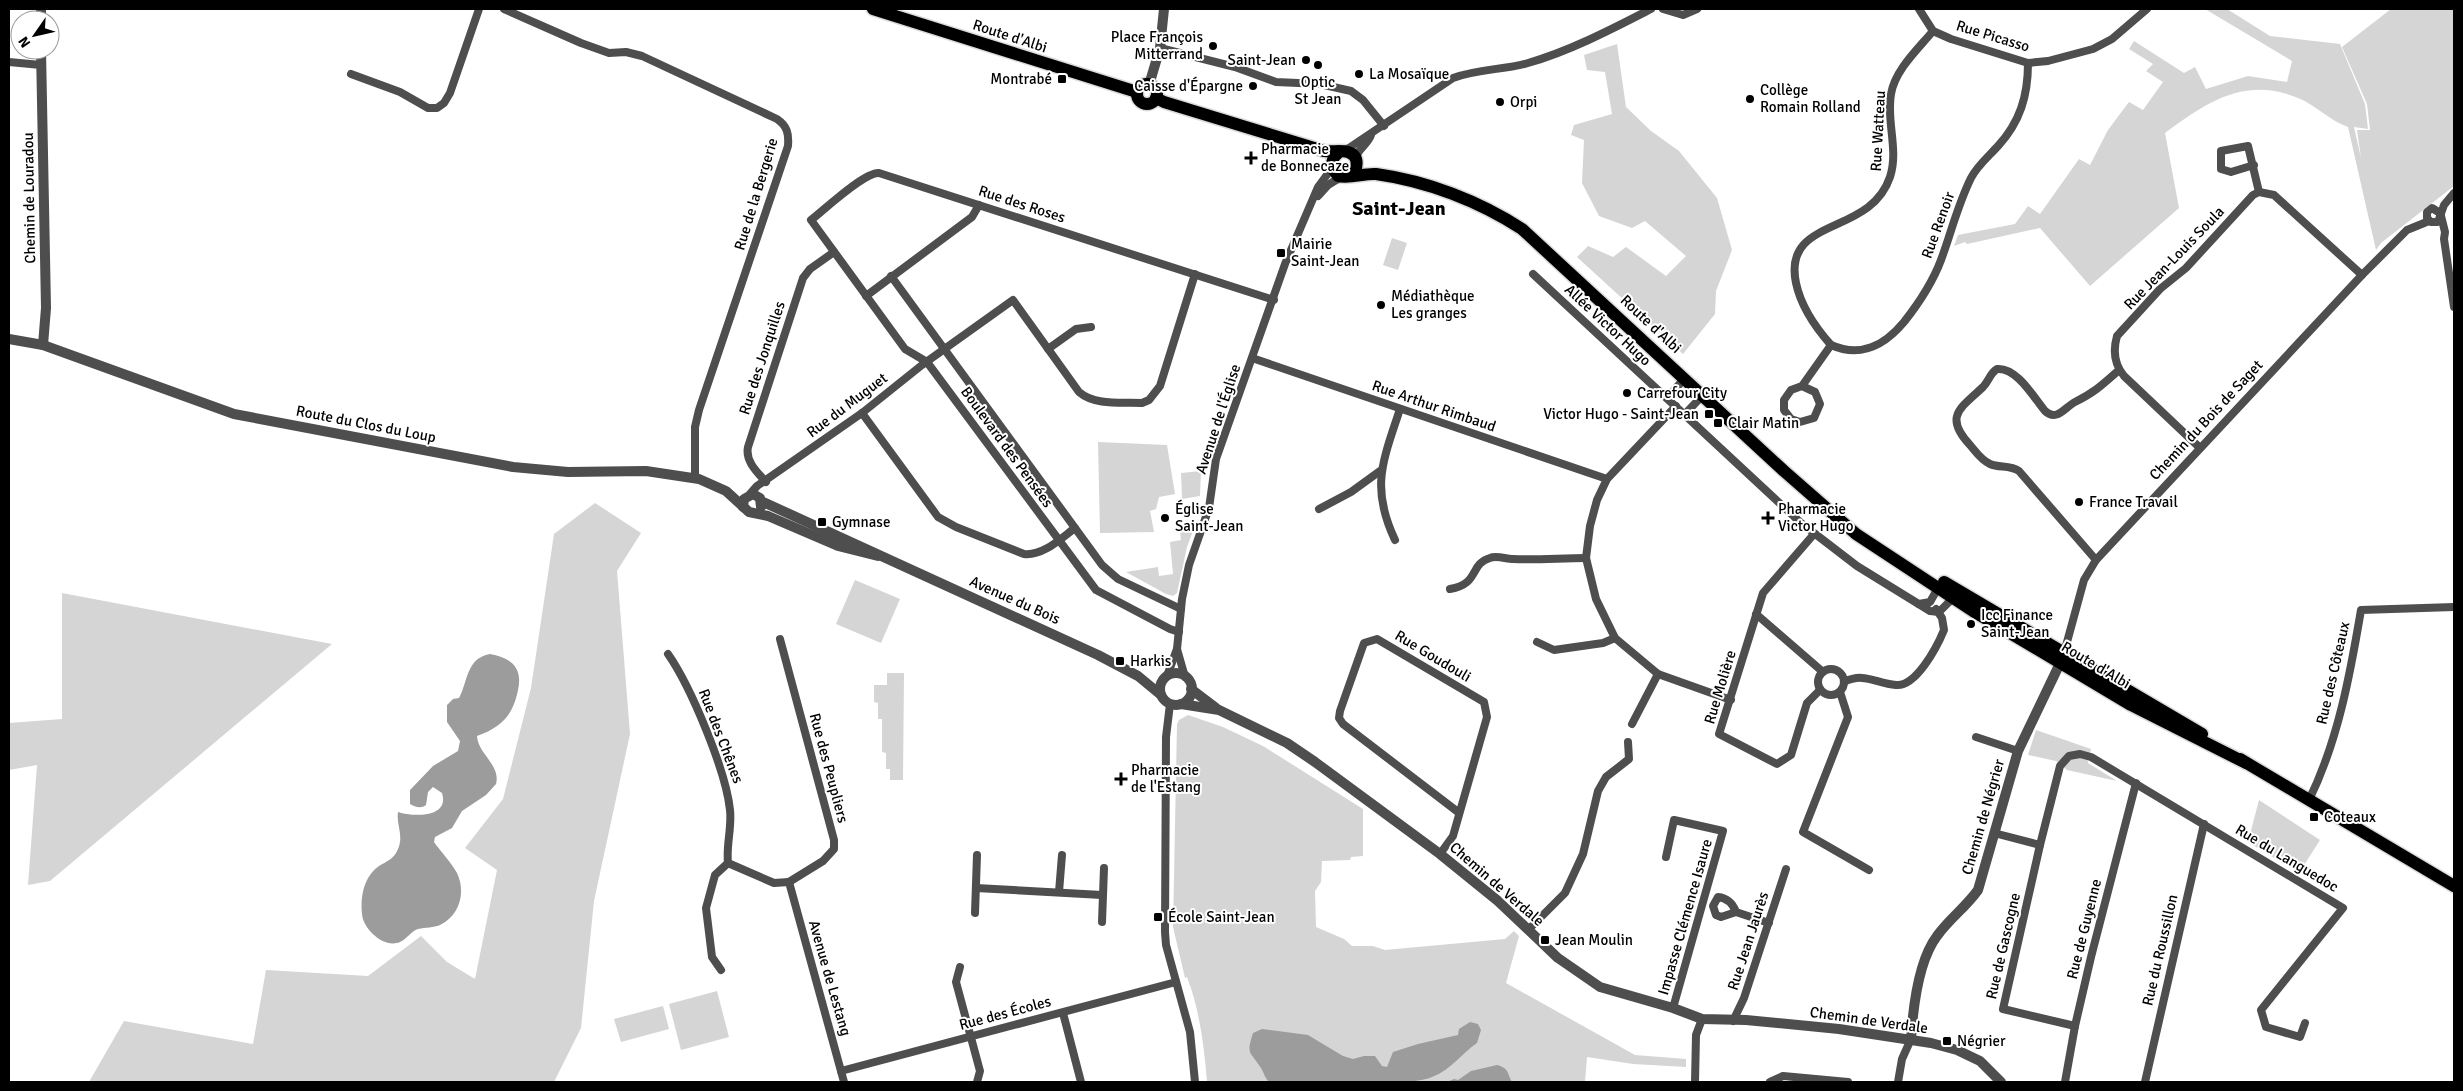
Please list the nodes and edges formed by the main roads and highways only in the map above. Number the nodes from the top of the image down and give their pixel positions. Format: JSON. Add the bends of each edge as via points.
{"nodes":[{"id":1,"x":873,"y":9,"type":"edge"},
{"id":2,"x":1137,"y":92,"type":"junction"},
{"id":3,"x":1156,"y":98,"type":"junction"},
{"id":4,"x":1220,"y":120,"type":"junction"},
{"id":5,"x":1340,"y":152,"type":"junction"},
{"id":6,"x":1356,"y":159,"type":"junction"},
{"id":7,"x":1339,"y":171,"type":"junction"},
{"id":8,"x":1424,"y":186,"type":"junction"},
{"id":9,"x":1943,"y":587,"type":"junction"},
{"id":10,"x":2062,"y":658,"type":"junction"},
{"id":11,"x":2454,"y":886,"type":"edge"}],
"edges":[{"from":1,"to":2,"type":"main road","name":"Route d'Albi"},
{"from":2,"to":3,"type":"main road","via":[[1142,103],[1152,103]]},
{"from":2,"to":3,"type":"main road","via":[[1143,85],[1150,85],[1156,91]]},
{"from":3,"to":4,"type":"main road"},
{"from":4,"to":5,"type":"main road","via":[[1324,151]]},
{"from":4,"to":7,"type":"main road","via":[[1322,159]]},
{"from":5,"to":6,"type":"main road","via":[[1351,154]]},
{"from":5,"to":7,"type":"main road","via":[[1334,157]]},
{"from":6,"to":7,"type":"main road","via":[[1356,169]]},
{"from":6,"to":8,"type":"main road","name":"Route d'Albi"},
{"from":7,"to":8,"type":"main road","name":"Route d'Albi","via":[[1375,174]]},
{"from":8,"to":9,"type":"main road","name":"Route d'Albi","via":[[1469,200],[1522,229],[1837,517]]},
{"from":9,"to":10,"type":"main road","name":"Route d'Albi"},
{"from":9,"to":10,"type":"main road","name":"Route d'Albi","via":[[1953,598]]},
{"from":10,"to":11,"type":"main road","name":"Route d'Albi","via":[[2201,733]]}]}
